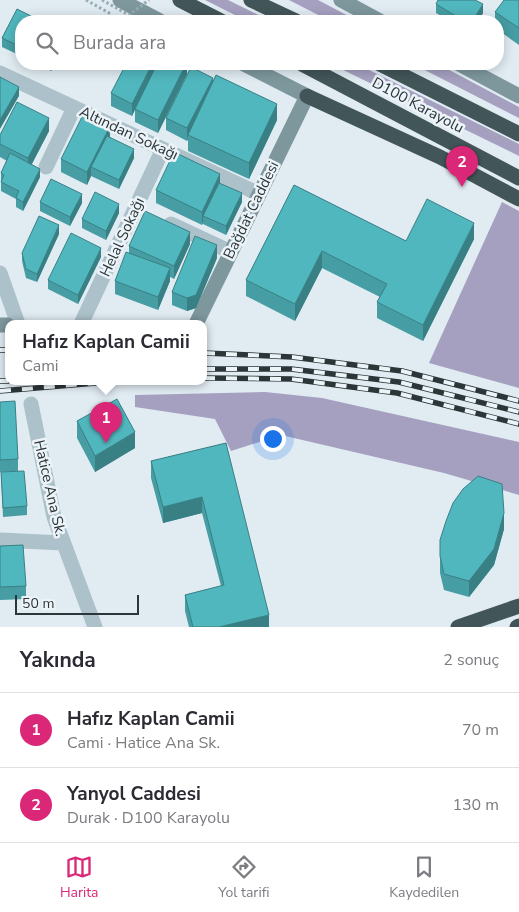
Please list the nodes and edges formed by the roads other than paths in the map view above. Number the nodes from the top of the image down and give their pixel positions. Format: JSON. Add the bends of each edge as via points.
{"nodes":[{"id":1,"x":120,"y":0,"type":"edge"},
{"id":2,"x":180,"y":0,"type":"edge"},
{"id":3,"x":250,"y":0,"type":"edge"},
{"id":4,"x":341,"y":0,"type":"edge"},
{"id":5,"x":149,"y":15,"type":"edge"},
{"id":6,"x":209,"y":15,"type":"edge"},
{"id":7,"x":283,"y":15,"type":"edge"},
{"id":8,"x":369,"y":15,"type":"edge"},
{"id":9,"x":256,"y":70,"type":"edge"},
{"id":10,"x":313,"y":70,"type":"edge"},
{"id":11,"x":392,"y":70,"type":"edge"},
{"id":12,"x":470,"y":70,"type":"edge"},
{"id":13,"x":0,"y":73,"type":"edge"},
{"id":14,"x":307,"y":96,"type":"junction"},
{"id":15,"x":519,"y":96,"type":"edge"},
{"id":16,"x":74,"y":108,"type":"junction"},
{"id":17,"x":519,"y":134,"type":"edge"},
{"id":18,"x":163,"y":149,"type":"junction"},
{"id":19,"x":46,"y":167,"type":"dead end"},
{"id":20,"x":519,"y":178,"type":"edge"},
{"id":21,"x":259,"y":194,"type":"junction"},
{"id":22,"x":519,"y":200,"type":"edge"},
{"id":23,"x":136,"y":208,"type":"junction"},
{"id":24,"x":231,"y":252,"type":"junction"},
{"id":25,"x":0,"y":273,"type":"edge"},
{"id":26,"x":17,"y":320,"type":"edge"},
{"id":27,"x":83,"y":320,"type":"edge"},
{"id":28,"x":198,"y":320,"type":"edge"},
{"id":29,"x":31,"y":404,"type":"dead end"},
{"id":30,"x":0,"y":540,"type":"edge"},
{"id":31,"x":63,"y":543,"type":"junction"},
{"id":32,"x":519,"y":606,"type":"edge"},
{"id":33,"x":96,"y":627,"type":"edge"},
{"id":34,"x":458,"y":627,"type":"edge"}],
"edges":[{"from":1,"to":5,"type":"street"},
{"from":2,"to":6,"type":"highway"},
{"from":3,"to":7,"type":"highway"},
{"from":4,"to":8,"type":"street"},
{"from":9,"to":14,"type":"street"},
{"from":10,"to":20,"type":"highway","name":"D100 Karayolu"},
{"from":11,"to":17,"type":"highway","name":"D100 Karayolu"},
{"from":12,"to":15,"type":"street"},
{"from":13,"to":16,"type":"street","name":"Altından Sokağı"},
{"from":14,"to":21,"type":"street","name":"Bağdat Caddesi"},
{"from":14,"to":22,"type":"highway","via":[[440,157]]},
{"from":16,"to":18,"type":"street","name":"Altından Sokağı"},
{"from":16,"to":19,"type":"street"},
{"from":18,"to":21,"type":"street","name":"Altından Sokağı"},
{"from":18,"to":23,"type":"street","name":"Helal Sokağı"},
{"from":21,"to":24,"type":"street","name":"Bağdat Caddesi"},
{"from":23,"to":24,"type":"street"},
{"from":23,"to":27,"type":"street","name":"Helal Sokağı"},
{"from":24,"to":28,"type":"street","name":"Bağdat Caddesi"},
{"from":25,"to":26,"type":"street"},
{"from":29,"to":31,"type":"street","name":"Hatice Ana Sk.","via":[[54,517]]},
{"from":30,"to":31,"type":"street"},
{"from":31,"to":33,"type":"street","name":"Hatice Ana Sk."},
{"from":32,"to":34,"type":"highway"}]}
